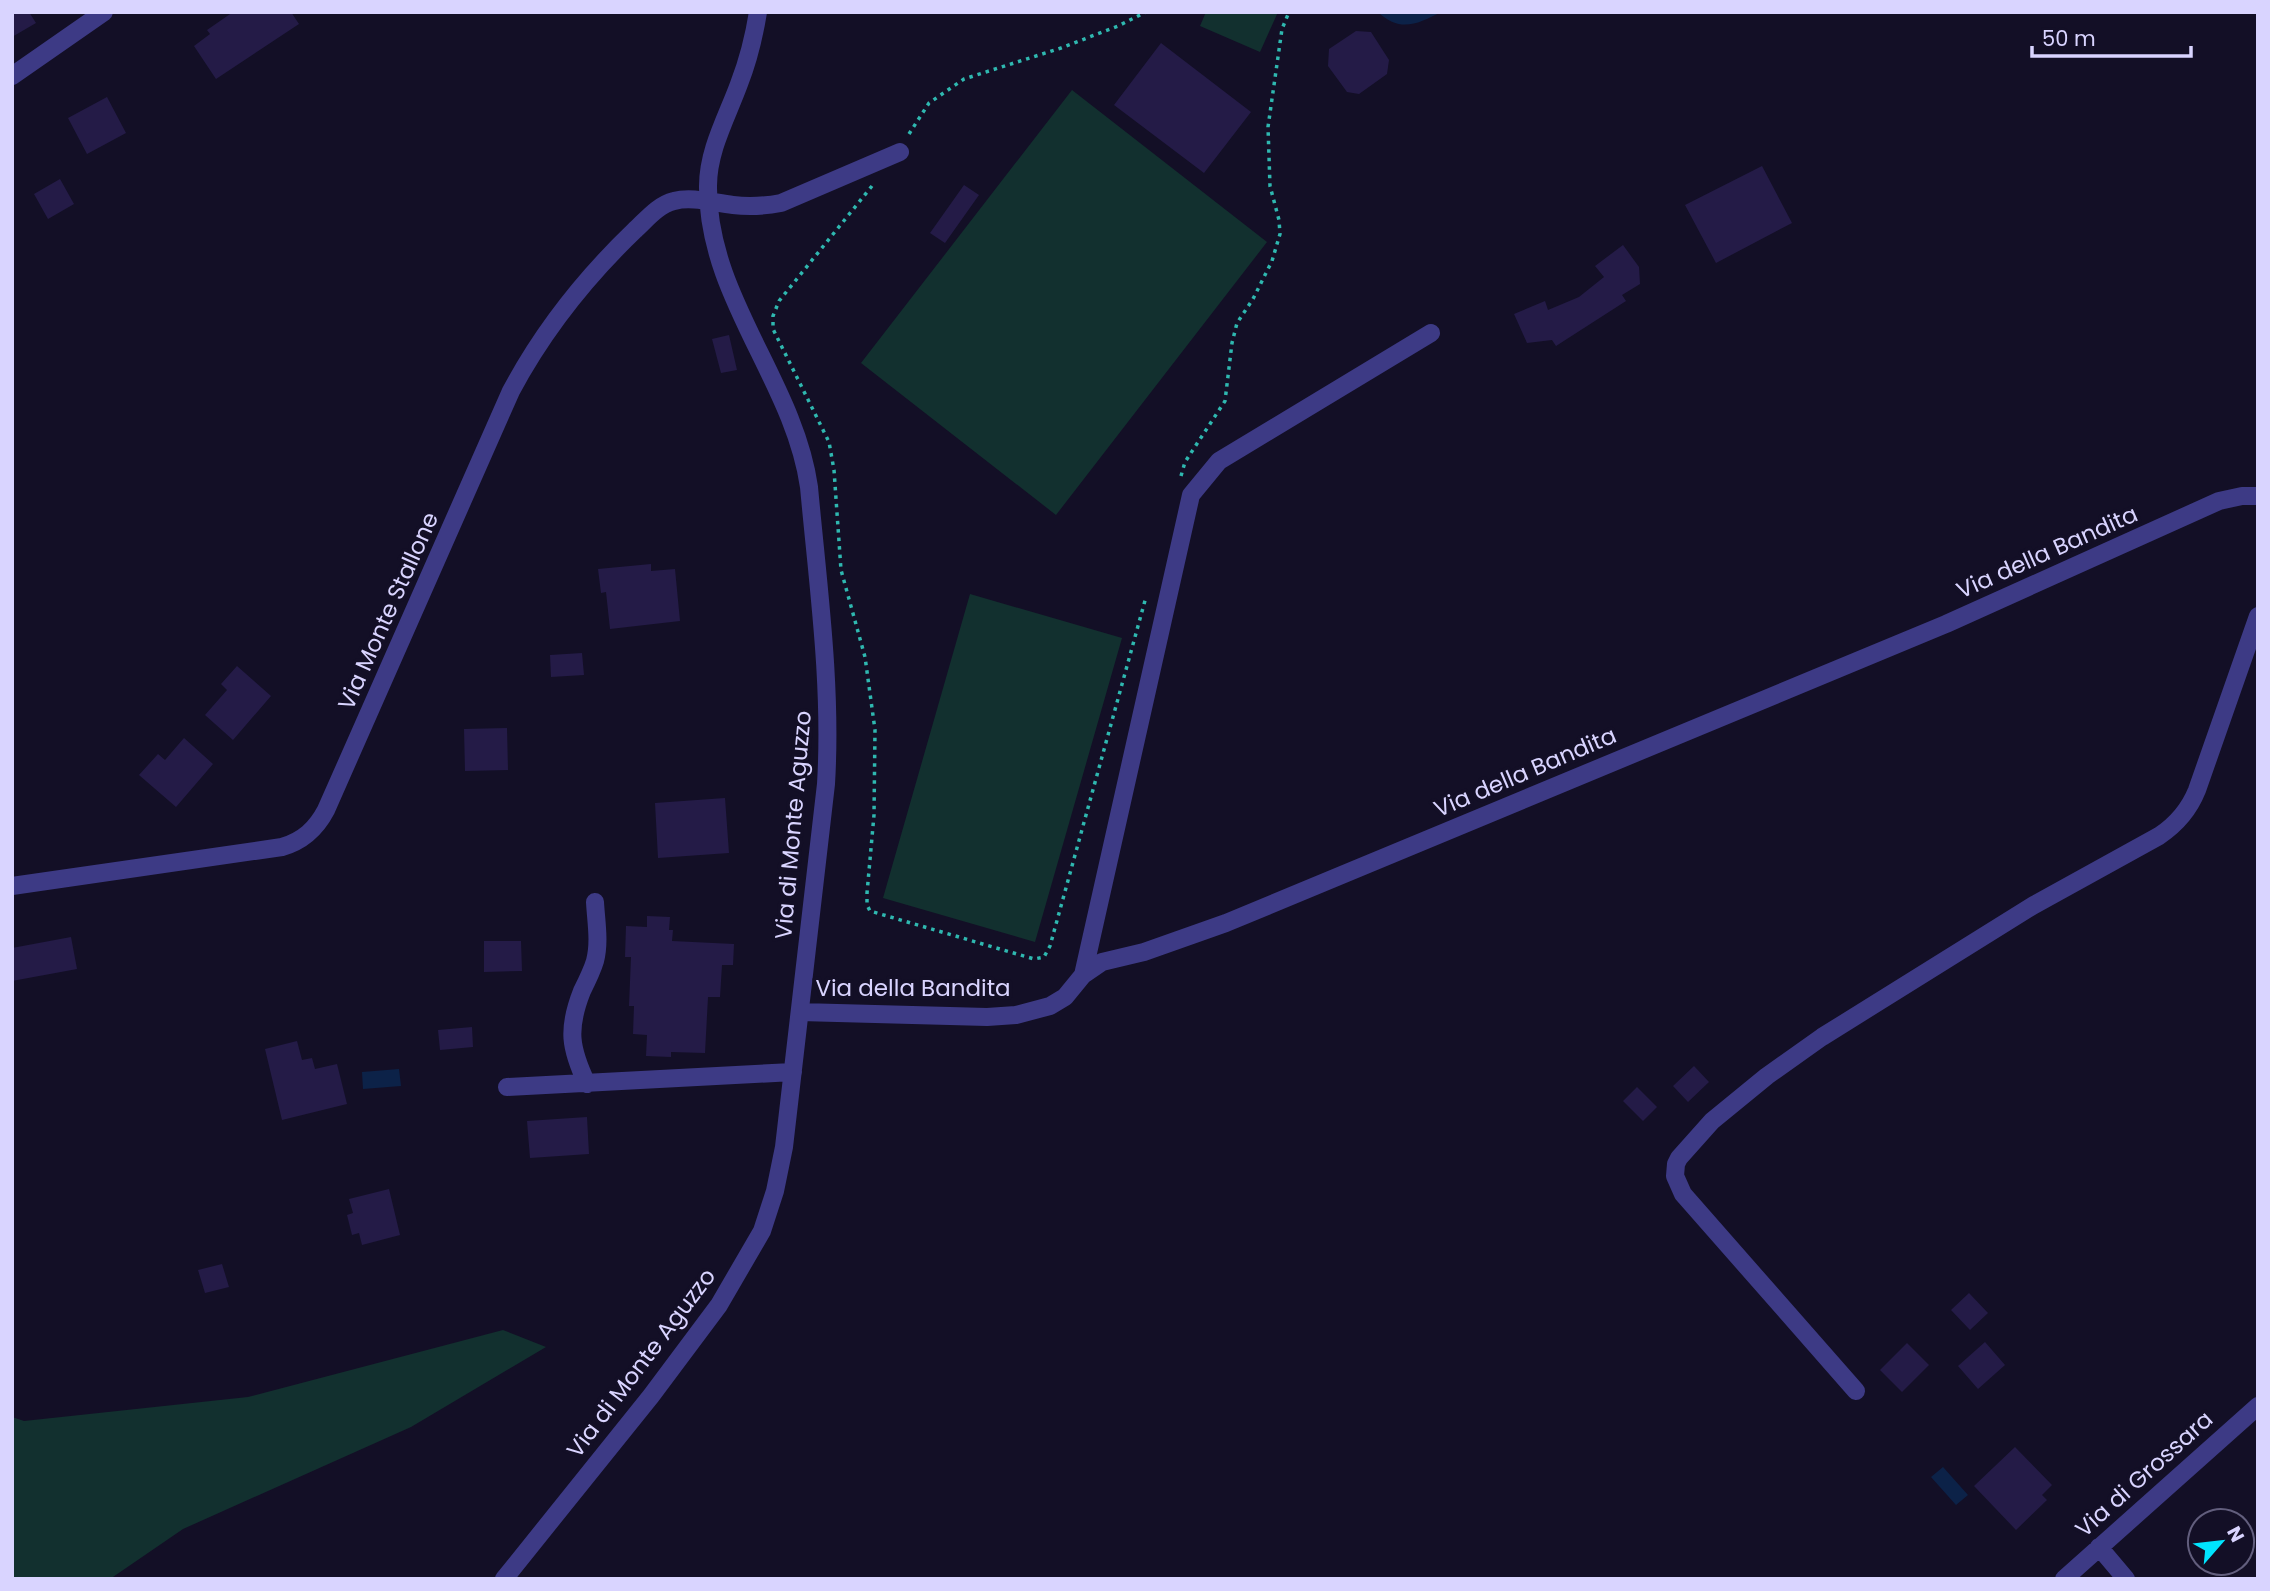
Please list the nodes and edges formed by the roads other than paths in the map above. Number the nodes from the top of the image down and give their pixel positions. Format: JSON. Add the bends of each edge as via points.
{"nodes":[{"id":1,"x":104,"y":12,"type":"edge"},
{"id":2,"x":758,"y":12,"type":"edge"},
{"id":3,"x":12,"y":76,"type":"edge"},
{"id":4,"x":900,"y":152,"type":"road end"},
{"id":5,"x":708,"y":202,"type":"junction"},
{"id":6,"x":1431,"y":333,"type":"dead end"},
{"id":7,"x":2258,"y":496,"type":"edge"},
{"id":8,"x":2258,"y":616,"type":"edge"},
{"id":9,"x":12,"y":886,"type":"edge"},
{"id":10,"x":595,"y":902,"type":"dead end"},
{"id":11,"x":1083,"y":975,"type":"junction"},
{"id":12,"x":800,"y":1012,"type":"junction"},
{"id":13,"x":793,"y":1072,"type":"junction"},
{"id":14,"x":587,"y":1084,"type":"junction"},
{"id":15,"x":507,"y":1087,"type":"dead end"},
{"id":16,"x":1856,"y":1391,"type":"dead end"},
{"id":17,"x":2258,"y":1406,"type":"edge"},
{"id":18,"x":2099,"y":1547,"type":"junction"},
{"id":19,"x":504,"y":1579,"type":"edge"},
{"id":20,"x":2064,"y":1579,"type":"edge"},
{"id":21,"x":2126,"y":1579,"type":"edge"}],
"edges":[{"from":1,"to":3,"type":"street"},
{"from":2,"to":5,"type":"street","name":"Via di Monte Aguzzo","via":[[750,52],[716,141]]},
{"from":4,"to":5,"type":"street","name":"Via Monte Stallone","via":[[781,203]]},
{"from":5,"to":9,"type":"street","name":"Via Monte Stallone","via":[[677,200],[652,214],[584,285],[534,352],[496,423],[427,586],[313,830],[282,847]]},
{"from":5,"to":12,"type":"street","name":"Via di Monte Aguzzo","via":[[725,279],[795,430],[809,487],[828,730]]},
{"from":6,"to":11,"type":"street","via":[[1219,461],[1191,495]]},
{"from":7,"to":11,"type":"street","name":"Via della Bandita","via":[[2219,501],[1933,629],[1226,923],[1102,962]]},
{"from":8,"to":16,"type":"street","via":[[2197,790],[2175,824],[2042,900],[1803,1049],[1730,1105],[1676,1164],[1675,1176],[1683,1194]]},
{"from":10,"to":14,"type":"street","via":[[595,959],[571,1034],[574,1055]]},
{"from":11,"to":12,"type":"street","name":"Via della Bandita","via":[[1058,1002],[1016,1015]]},
{"from":12,"to":13,"type":"street","name":"Via di Monte Aguzzo"},
{"from":13,"to":14,"type":"street"},
{"from":13,"to":19,"type":"street","name":"Via di Monte Aguzzo","via":[[779,1176],[757,1243],[707,1322]]},
{"from":14,"to":15,"type":"street"},
{"from":17,"to":18,"type":"street","name":"Via di Grossara"},
{"from":18,"to":20,"type":"street","name":"Via di Grossara"},
{"from":18,"to":21,"type":"street"}]}
